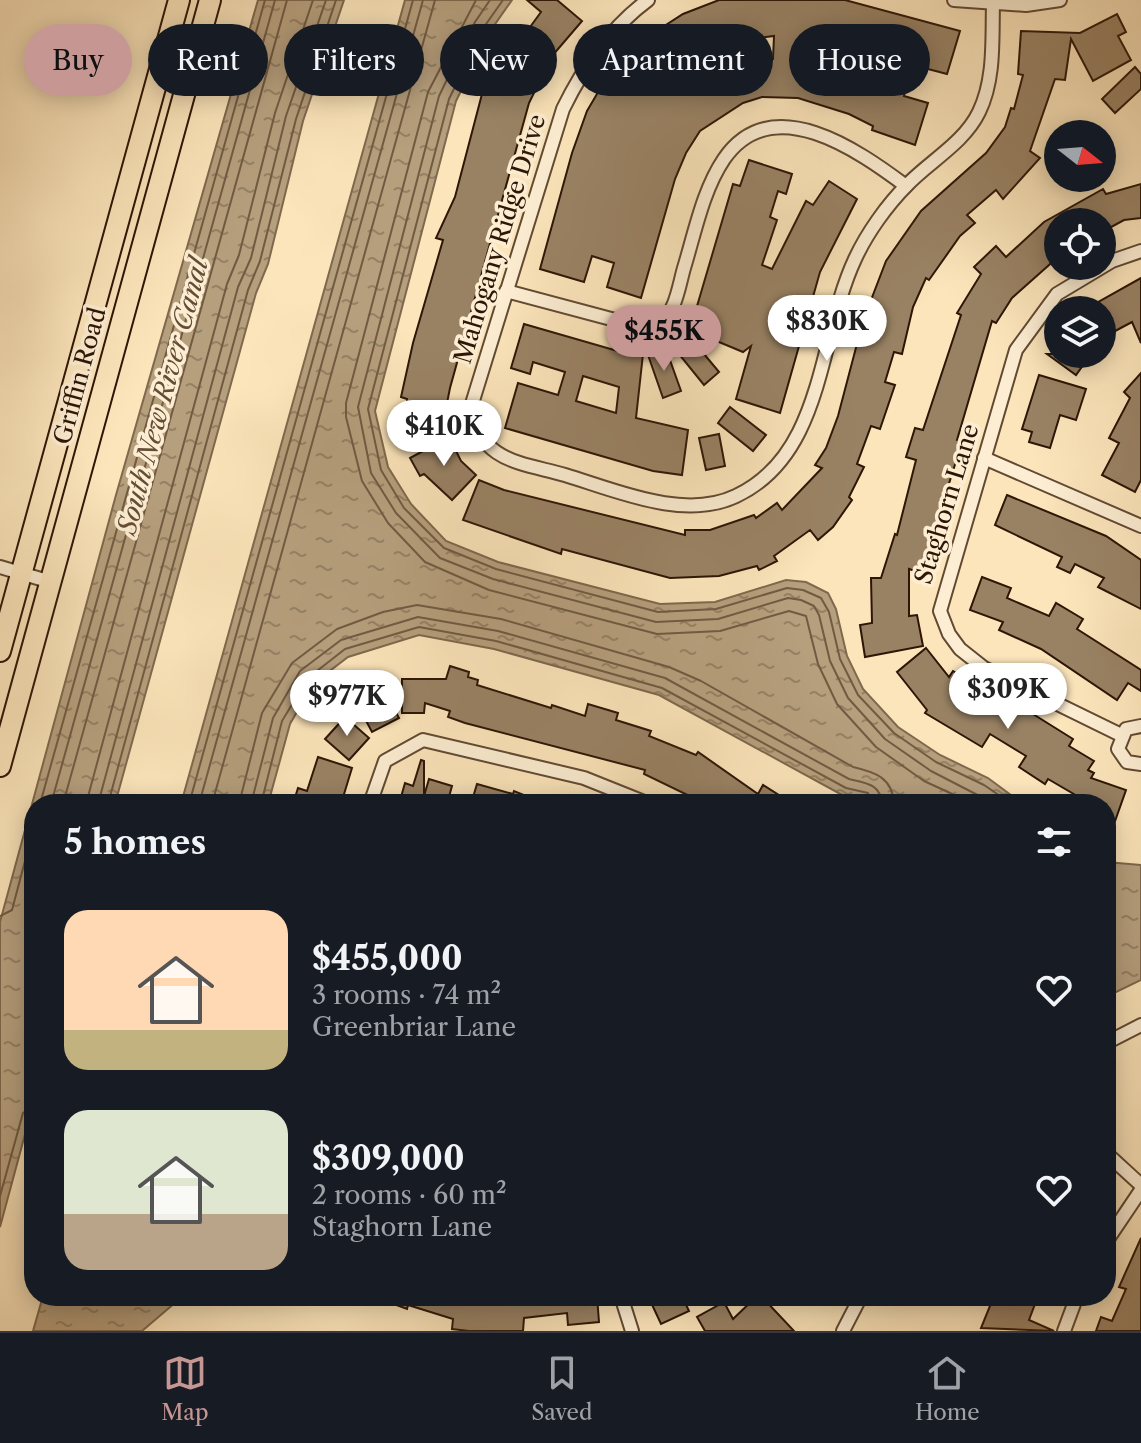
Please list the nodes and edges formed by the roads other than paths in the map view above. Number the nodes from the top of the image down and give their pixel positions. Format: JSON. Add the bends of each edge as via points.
{"nodes":[{"id":1,"x":179,"y":0,"type":"edge"},
{"id":2,"x":210,"y":0,"type":"edge"},
{"id":3,"x":648,"y":0,"type":"edge"},
{"id":4,"x":954,"y":0,"type":"edge"},
{"id":5,"x":1060,"y":0,"type":"edge"},
{"id":6,"x":993,"y":4,"type":"junction"},
{"id":7,"x":906,"y":186,"type":"junction"},
{"id":8,"x":122,"y":207,"type":"junction"},
{"id":9,"x":151,"y":214,"type":"junction"},
{"id":10,"x":1141,"y":251,"type":"edge"},
{"id":11,"x":506,"y":291,"type":"junction"},
{"id":12,"x":984,"y":458,"type":"junction"},
{"id":13,"x":1141,"y":526,"type":"edge"},
{"id":14,"x":0,"y":567,"type":"edge"},
{"id":15,"x":21,"y":573,"type":"junction"},
{"id":16,"x":51,"y":582,"type":"junction"},
{"id":17,"x":0,"y":651,"type":"edge"},
{"id":18,"x":1141,"y":726,"type":"edge"},
{"id":19,"x":1121,"y":735,"type":"junction"},
{"id":20,"x":1141,"y":764,"type":"edge"},
{"id":21,"x":0,"y":766,"type":"edge"},
{"id":22,"x":373,"y":794,"type":"edge"},
{"id":23,"x":624,"y":794,"type":"edge"},
{"id":24,"x":1141,"y":1025,"type":"edge"},
{"id":25,"x":1116,"y":1038,"type":"edge"},
{"id":26,"x":1116,"y":1163,"type":"edge"},
{"id":27,"x":1141,"y":1188,"type":"edge"},
{"id":28,"x":1116,"y":1227,"type":"edge"},
{"id":29,"x":624,"y":1306,"type":"edge"},
{"id":30,"x":856,"y":1306,"type":"edge"},
{"id":31,"x":1073,"y":1306,"type":"edge"},
{"id":32,"x":632,"y":1331,"type":"edge"},
{"id":33,"x":843,"y":1331,"type":"edge"},
{"id":34,"x":1064,"y":1331,"type":"edge"}],
"edges":[{"from":1,"to":8,"type":"main road","name":"Griffin Road"},
{"from":2,"to":9,"type":"main road","name":"Griffin Road"},
{"from":3,"to":11,"type":"street","name":"Mahogany Ridge Drive","via":[[604,43],[563,109]]},
{"from":4,"to":6,"type":"street"},
{"from":5,"to":6,"type":"street"},
{"from":6,"to":7,"type":"street","name":"Mahogany Ridge Drive","via":[[990,76],[979,112]]},
{"from":7,"to":11,"type":"street","via":[[843,144],[799,127],[767,129],[740,142],[711,183],[676,297],[661,322],[650,327],[630,324]]},
{"from":7,"to":11,"type":"street","name":"Mahogany Ridge Drive","via":[[855,258],[794,445],[781,463],[735,497],[659,502],[493,452],[474,427],[471,407]]},
{"from":8,"to":9,"type":"main road"},
{"from":8,"to":15,"type":"main road","name":"Griffin Road"},
{"from":9,"to":16,"type":"main road","name":"Griffin Road"},
{"from":10,"to":12,"type":"street","name":"Staghorn Lane","via":[[1112,261],[1057,294],[1016,350]]},
{"from":12,"to":13,"type":"street"},
{"from":12,"to":19,"type":"street","name":"Staghorn Lane","via":[[942,599],[940,611],[949,634],[984,668]]},
{"from":14,"to":15,"type":"street"},
{"from":15,"to":16,"type":"street"},
{"from":15,"to":17,"type":"main road","name":"Griffin Road"},
{"from":16,"to":21,"type":"main road","name":"Griffin Road"},
{"from":18,"to":19,"type":"street"},
{"from":19,"to":20,"type":"street","via":[[1121,756]]},
{"from":22,"to":23,"type":"street","via":[[385,761],[423,740],[584,778]]},
{"from":24,"to":25,"type":"street"},
{"from":26,"to":27,"type":"street"},
{"from":27,"to":28,"type":"street"},
{"from":29,"to":32,"type":"street"},
{"from":30,"to":33,"type":"street"},
{"from":31,"to":34,"type":"street"}]}
